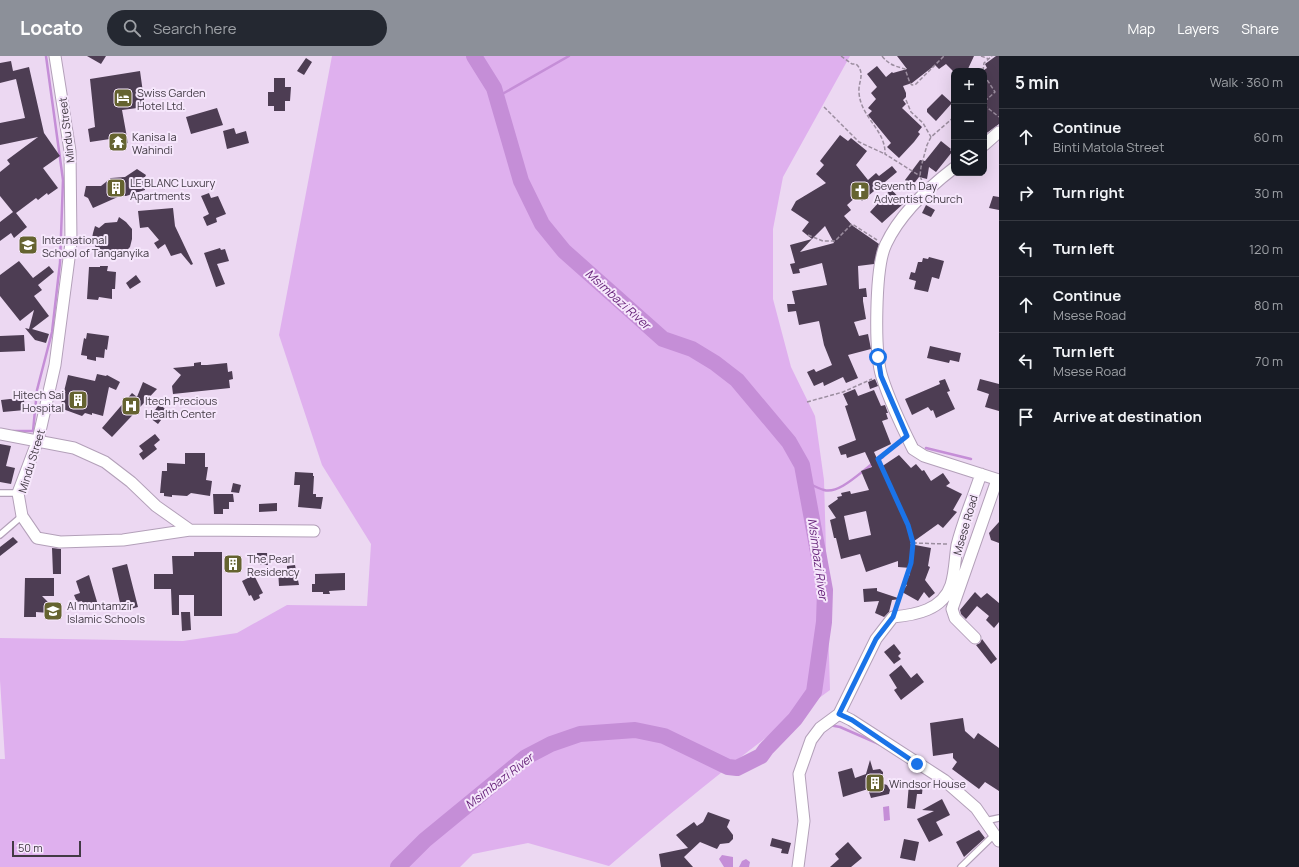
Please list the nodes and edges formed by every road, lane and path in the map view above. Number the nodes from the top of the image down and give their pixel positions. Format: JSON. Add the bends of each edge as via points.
{"nodes":[{"id":1,"x":55,"y":56,"type":"edge"},
{"id":2,"x":841,"y":56,"type":"edge"},
{"id":3,"x":882,"y":56,"type":"edge"},
{"id":4,"x":944,"y":56,"type":"edge"},
{"id":5,"x":981,"y":56,"type":"edge"},
{"id":6,"x":992,"y":56,"type":"edge"},
{"id":7,"x":989,"y":59,"type":"junction"},
{"id":8,"x":983,"y":68,"type":"edge"},
{"id":9,"x":987,"y":80,"type":"edge"},
{"id":10,"x":906,"y":100,"type":"dead end"},
{"id":11,"x":987,"y":101,"type":"edge"},
{"id":12,"x":824,"y":107,"type":"dead end"},
{"id":13,"x":987,"y":107,"type":"edge"},
{"id":14,"x":999,"y":117,"type":"edge"},
{"id":15,"x":951,"y":120,"type":"edge"},
{"id":16,"x":999,"y":132,"type":"edge"},
{"id":17,"x":931,"y":137,"type":"junction"},
{"id":18,"x":987,"y":142,"type":"edge"},
{"id":19,"x":885,"y":154,"type":"junction"},
{"id":20,"x":951,"y":170,"type":"edge"},
{"id":21,"x":920,"y":176,"type":"junction"},
{"id":22,"x":929,"y":188,"type":"junction"},
{"id":23,"x":808,"y":235,"type":"dead end"},
{"id":24,"x":885,"y":246,"type":"junction"},
{"id":25,"x":881,"y":376,"type":"junction"},
{"id":26,"x":807,"y":402,"type":"dead end"},
{"id":27,"x":0,"y":434,"type":"edge"},
{"id":28,"x":907,"y":436,"type":"junction"},
{"id":29,"x":38,"y":440,"type":"junction"},
{"id":30,"x":980,"y":474,"type":"junction"},
{"id":31,"x":998,"y":480,"type":"edge"},
{"id":32,"x":0,"y":493,"type":"edge"},
{"id":33,"x":18,"y":493,"type":"junction"},
{"id":34,"x":22,"y":516,"type":"junction"},
{"id":35,"x":190,"y":530,"type":"junction"},
{"id":36,"x":314,"y":531,"type":"dead end"},
{"id":37,"x":0,"y":535,"type":"edge"},
{"id":38,"x":913,"y":543,"type":"junction"},
{"id":39,"x":958,"y":544,"type":"junction"},
{"id":40,"x":893,"y":617,"type":"junction"},
{"id":41,"x":974,"y":638,"type":"dead end"},
{"id":42,"x":839,"y":714,"type":"junction"},
{"id":43,"x":999,"y":818,"type":"edge"},
{"id":44,"x":985,"y":821,"type":"junction"},
{"id":45,"x":997,"y":838,"type":"edge"},
{"id":46,"x":798,"y":867,"type":"edge"},
{"id":47,"x":961,"y":867,"type":"edge"}],
"edges":[{"from":1,"to":29,"type":"street","name":"Mindu Street","via":[[70,151],[70,244],[55,365]]},
{"from":2,"to":19,"type":"path","via":[[861,68],[862,77],[858,91],[862,106],[884,140]]},
{"from":3,"to":4,"type":"path","via":[[897,69],[905,69],[912,85]]},
{"from":5,"to":7,"type":"path"},
{"from":6,"to":7,"type":"path"},
{"from":7,"to":8,"type":"path","via":[[984,63]]},
{"from":9,"to":11,"type":"path","via":[[995,92]]},
{"from":10,"to":17,"type":"path","via":[[911,112]]},
{"from":12,"to":19,"type":"path","via":[[859,142]]},
{"from":13,"to":14,"type":"path"},
{"from":15,"to":17,"type":"path"},
{"from":16,"to":18,"type":"street"},
{"from":17,"to":21,"type":"path"},
{"from":19,"to":21,"type":"path"},
{"from":20,"to":22,"type":"street"},
{"from":21,"to":22,"type":"path"},
{"from":22,"to":24,"type":"street","via":[[916,201]]},
{"from":23,"to":24,"type":"path","via":[[823,241],[835,241],[852,224]]},
{"from":24,"to":25,"type":"street","via":[[879,269],[877,293],[878,357]]},
{"from":25,"to":26,"type":"path","via":[[843,392]]},
{"from":25,"to":28,"type":"street"},
{"from":27,"to":29,"type":"street"},
{"from":28,"to":30,"type":"street","via":[[914,449],[924,456]]},
{"from":28,"to":38,"type":"path","via":[[878,459],[908,525]]},
{"from":29,"to":33,"type":"street","name":"Mindu Street"},
{"from":29,"to":35,"type":"street","via":[[74,448],[104,462],[131,482],[156,506]]},
{"from":30,"to":31,"type":"street"},
{"from":30,"to":39,"type":"street","name":"Msese Road"},
{"from":31,"to":41,"type":"street","via":[[952,609],[955,618]]},
{"from":32,"to":33,"type":"lane"},
{"from":33,"to":34,"type":"street","name":"Mindu Street"},
{"from":34,"to":35,"type":"street","name":"Mindu Street","via":[[37,538],[60,542],[124,540]]},
{"from":34,"to":37,"type":"lane"},
{"from":35,"to":36,"type":"street","name":"Mindu Street"},
{"from":38,"to":39,"type":"path"},
{"from":38,"to":40,"type":"path","via":[[909,569]]},
{"from":39,"to":40,"type":"street","name":"Msese Road","via":[[951,586],[941,600],[926,611]]},
{"from":40,"to":42,"type":"street","via":[[876,639]]},
{"from":42,"to":44,"type":"street","via":[[944,780],[976,808]]},
{"from":42,"to":46,"type":"street","via":[[820,728],[811,740],[799,774],[804,821]]},
{"from":43,"to":44,"type":"lane"},
{"from":44,"to":45,"type":"street"},
{"from":45,"to":47,"type":"lane"}]}
